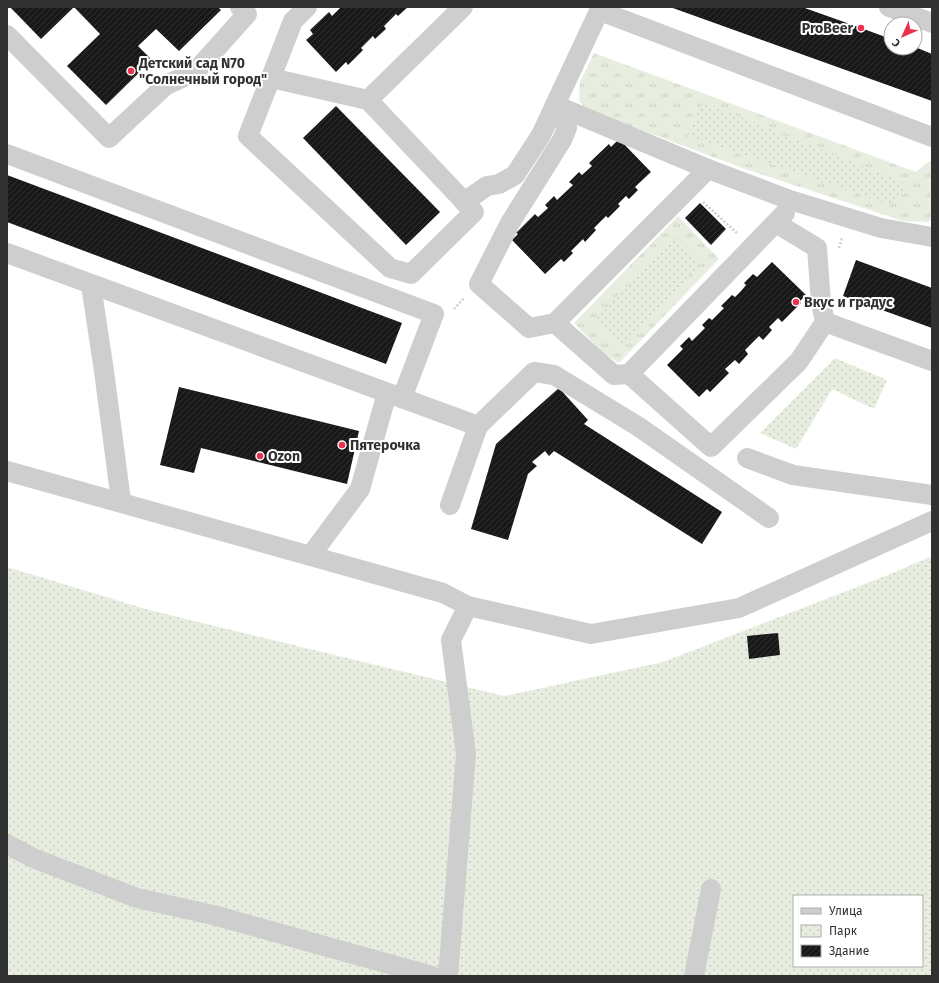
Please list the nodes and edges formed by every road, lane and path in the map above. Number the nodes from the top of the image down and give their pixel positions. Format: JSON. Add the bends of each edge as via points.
{"nodes":[{"id":1,"x":240,"y":7,"type":"edge"},
{"id":2,"x":307,"y":7,"type":"edge"},
{"id":3,"x":463,"y":7,"type":"edge"},
{"id":4,"x":889,"y":7,"type":"edge"},
{"id":5,"x":600,"y":9,"type":"edge"},
{"id":6,"x":932,"y":23,"type":"edge"},
{"id":7,"x":7,"y":35,"type":"edge"},
{"id":8,"x":271,"y":78,"type":"junction"},
{"id":9,"x":368,"y":100,"type":"junction"},
{"id":10,"x":555,"y":105,"type":"junction"},
{"id":11,"x":932,"y":137,"type":"edge"},
{"id":12,"x":7,"y":154,"type":"edge"},
{"id":13,"x":708,"y":170,"type":"junction"},
{"id":14,"x":688,"y":188,"type":"junction"},
{"id":15,"x":790,"y":200,"type":"junction"},
{"id":16,"x":464,"y":202,"type":"junction"},
{"id":17,"x":776,"y":223,"type":"junction"},
{"id":18,"x":932,"y":237,"type":"edge"},
{"id":19,"x":753,"y":247,"type":"junction"},
{"id":20,"x":7,"y":253,"type":"edge"},
{"id":21,"x":91,"y":285,"type":"junction"},
{"id":22,"x":460,"y":303,"type":"dead end"},
{"id":23,"x":454,"y":310,"type":"dead end"},
{"id":24,"x":825,"y":322,"type":"junction"},
{"id":25,"x":555,"y":323,"type":"junction"},
{"id":26,"x":932,"y":361,"type":"edge"},
{"id":27,"x":629,"y":374,"type":"junction"},
{"id":28,"x":395,"y":396,"type":"junction"},
{"id":29,"x":478,"y":426,"type":"junction"},
{"id":30,"x":747,"y":458,"type":"dead end"},
{"id":31,"x":7,"y":470,"type":"edge"},
{"id":32,"x":932,"y":495,"type":"edge"},
{"id":33,"x":121,"y":502,"type":"junction"},
{"id":34,"x":450,"y":505,"type":"dead end"},
{"id":35,"x":770,"y":518,"type":"dead end"},
{"id":36,"x":932,"y":521,"type":"edge"},
{"id":37,"x":311,"y":555,"type":"junction"},
{"id":38,"x":468,"y":606,"type":"junction"},
{"id":39,"x":7,"y":844,"type":"edge"},
{"id":40,"x":711,"y":889,"type":"dead end"},
{"id":41,"x":432,"y":976,"type":"edge"},
{"id":42,"x":448,"y":976,"type":"edge"},
{"id":43,"x":694,"y":976,"type":"edge"}],
"edges":[{"from":1,"to":7,"type":"street","via":[[247,14],[195,72],[166,85],[110,138]]},
{"from":2,"to":8,"type":"street","via":[[293,21]]},
{"from":3,"to":9,"type":"street"},
{"from":4,"to":6,"type":"street"},
{"from":5,"to":10,"type":"street"},
{"from":5,"to":11,"type":"street"},
{"from":8,"to":9,"type":"street"},
{"from":8,"to":16,"type":"street","via":[[248,136],[390,268],[411,274],[474,212]]},
{"from":9,"to":16,"type":"street"},
{"from":10,"to":13,"type":"street"},
{"from":10,"to":16,"type":"street","via":[[541,135],[515,175],[499,184],[487,186]]},
{"from":10,"to":25,"type":"street","via":[[567,128],[562,140],[510,223],[479,284],[529,328]]},
{"from":12,"to":28,"type":"street","via":[[434,314]]},
{"from":13,"to":14,"type":"street"},
{"from":13,"to":15,"type":"street"},
{"from":14,"to":19,"type":"path"},
{"from":14,"to":25,"type":"street"},
{"from":15,"to":17,"type":"street","via":[[785,213]]},
{"from":15,"to":18,"type":"street","via":[[881,228]]},
{"from":17,"to":19,"type":"street"},
{"from":17,"to":24,"type":"street","via":[[817,248]]},
{"from":19,"to":27,"type":"street"},
{"from":20,"to":21,"type":"street"},
{"from":21,"to":28,"type":"street"},
{"from":21,"to":33,"type":"street"},
{"from":22,"to":23,"type":"path"},
{"from":24,"to":26,"type":"street"},
{"from":24,"to":27,"type":"street","via":[[799,361],[711,447]]},
{"from":25,"to":27,"type":"street","via":[[614,375]]},
{"from":28,"to":29,"type":"street"},
{"from":28,"to":37,"type":"street","via":[[360,489]]},
{"from":29,"to":34,"type":"street"},
{"from":29,"to":35,"type":"street","via":[[534,372],[554,375],[639,427]]},
{"from":30,"to":32,"type":"street","via":[[793,475]]},
{"from":31,"to":33,"type":"street"},
{"from":33,"to":37,"type":"street"},
{"from":36,"to":38,"type":"street","via":[[739,608],[591,634]]},
{"from":37,"to":38,"type":"street","via":[[443,593]]},
{"from":38,"to":42,"type":"street","via":[[451,640],[466,754]]},
{"from":39,"to":41,"type":"street","via":[[33,858],[137,898],[214,915]]},
{"from":40,"to":43,"type":"street"}]}
